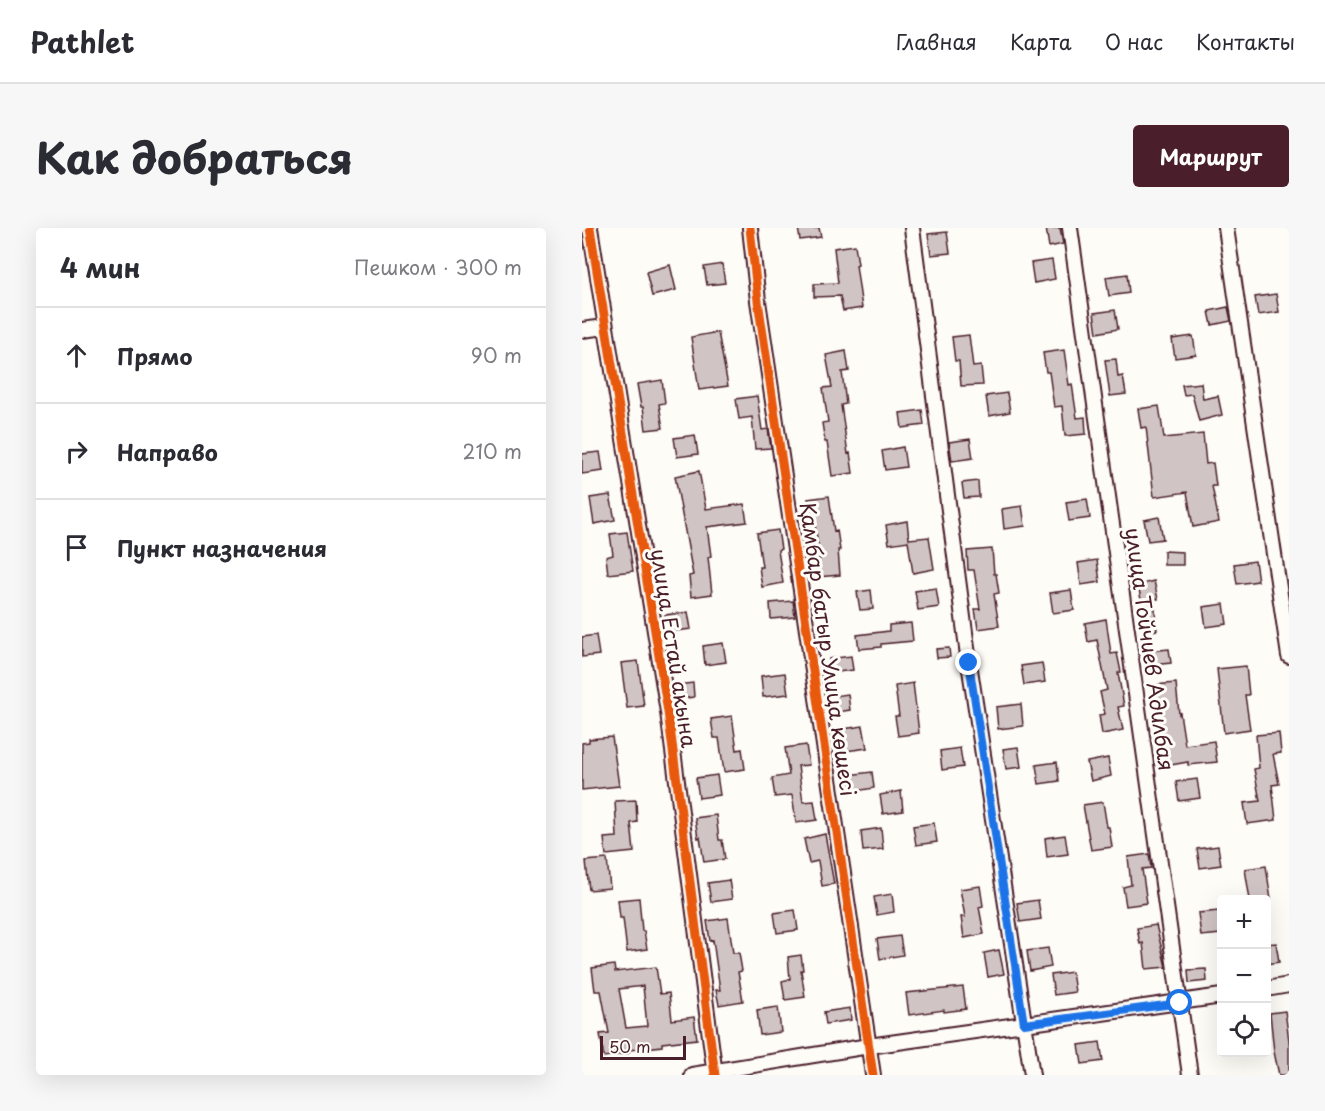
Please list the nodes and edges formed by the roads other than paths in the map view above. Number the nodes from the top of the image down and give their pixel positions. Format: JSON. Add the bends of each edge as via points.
{"nodes":[{"id":1,"x":590,"y":228,"type":"edge"},
{"id":2,"x":750,"y":228,"type":"edge"},
{"id":3,"x":912,"y":228,"type":"edge"},
{"id":4,"x":1070,"y":228,"type":"edge"},
{"id":5,"x":1226,"y":228,"type":"edge"},
{"id":6,"x":605,"y":327,"type":"junction"},
{"id":7,"x":582,"y":330,"type":"edge"},
{"id":8,"x":1289,"y":656,"type":"edge"},
{"id":9,"x":1289,"y":986,"type":"edge"},
{"id":10,"x":1271,"y":988,"type":"edge"},
{"id":11,"x":1217,"y":997,"type":"edge"},
{"id":12,"x":1180,"y":1003,"type":"junction"},
{"id":13,"x":1024,"y":1024,"type":"junction"},
{"id":14,"x":869,"y":1046,"type":"junction"},
{"id":15,"x":715,"y":1073,"type":"edge"},
{"id":16,"x":692,"y":1075,"type":"edge"},
{"id":17,"x":873,"y":1075,"type":"edge"},
{"id":18,"x":1032,"y":1075,"type":"edge"},
{"id":19,"x":1190,"y":1075,"type":"edge"}],
"edges":[{"from":1,"to":6,"type":"street","name":"улица Естай акына"},
{"from":2,"to":14,"type":"street","name":"Қамбар батыр Улица көшесі"},
{"from":3,"to":13,"type":"street","via":[[969,663]]},
{"from":4,"to":12,"type":"street","name":"улица Тойчиев Адилбая"},
{"from":5,"to":8,"type":"street"},
{"from":6,"to":7,"type":"street"},
{"from":6,"to":15,"type":"street","name":"улица Естай акына","via":[[668,712]]},
{"from":9,"to":10,"type":"street"},
{"from":11,"to":12,"type":"street"},
{"from":12,"to":13,"type":"street"},
{"from":12,"to":19,"type":"street","name":"улица Тойчиев Адилбая"},
{"from":13,"to":14,"type":"street"},
{"from":13,"to":18,"type":"street"},
{"from":14,"to":15,"type":"street"},
{"from":14,"to":17,"type":"street","name":"Қамбар батыр Улица көшесі"},
{"from":15,"to":16,"type":"street"}]}
